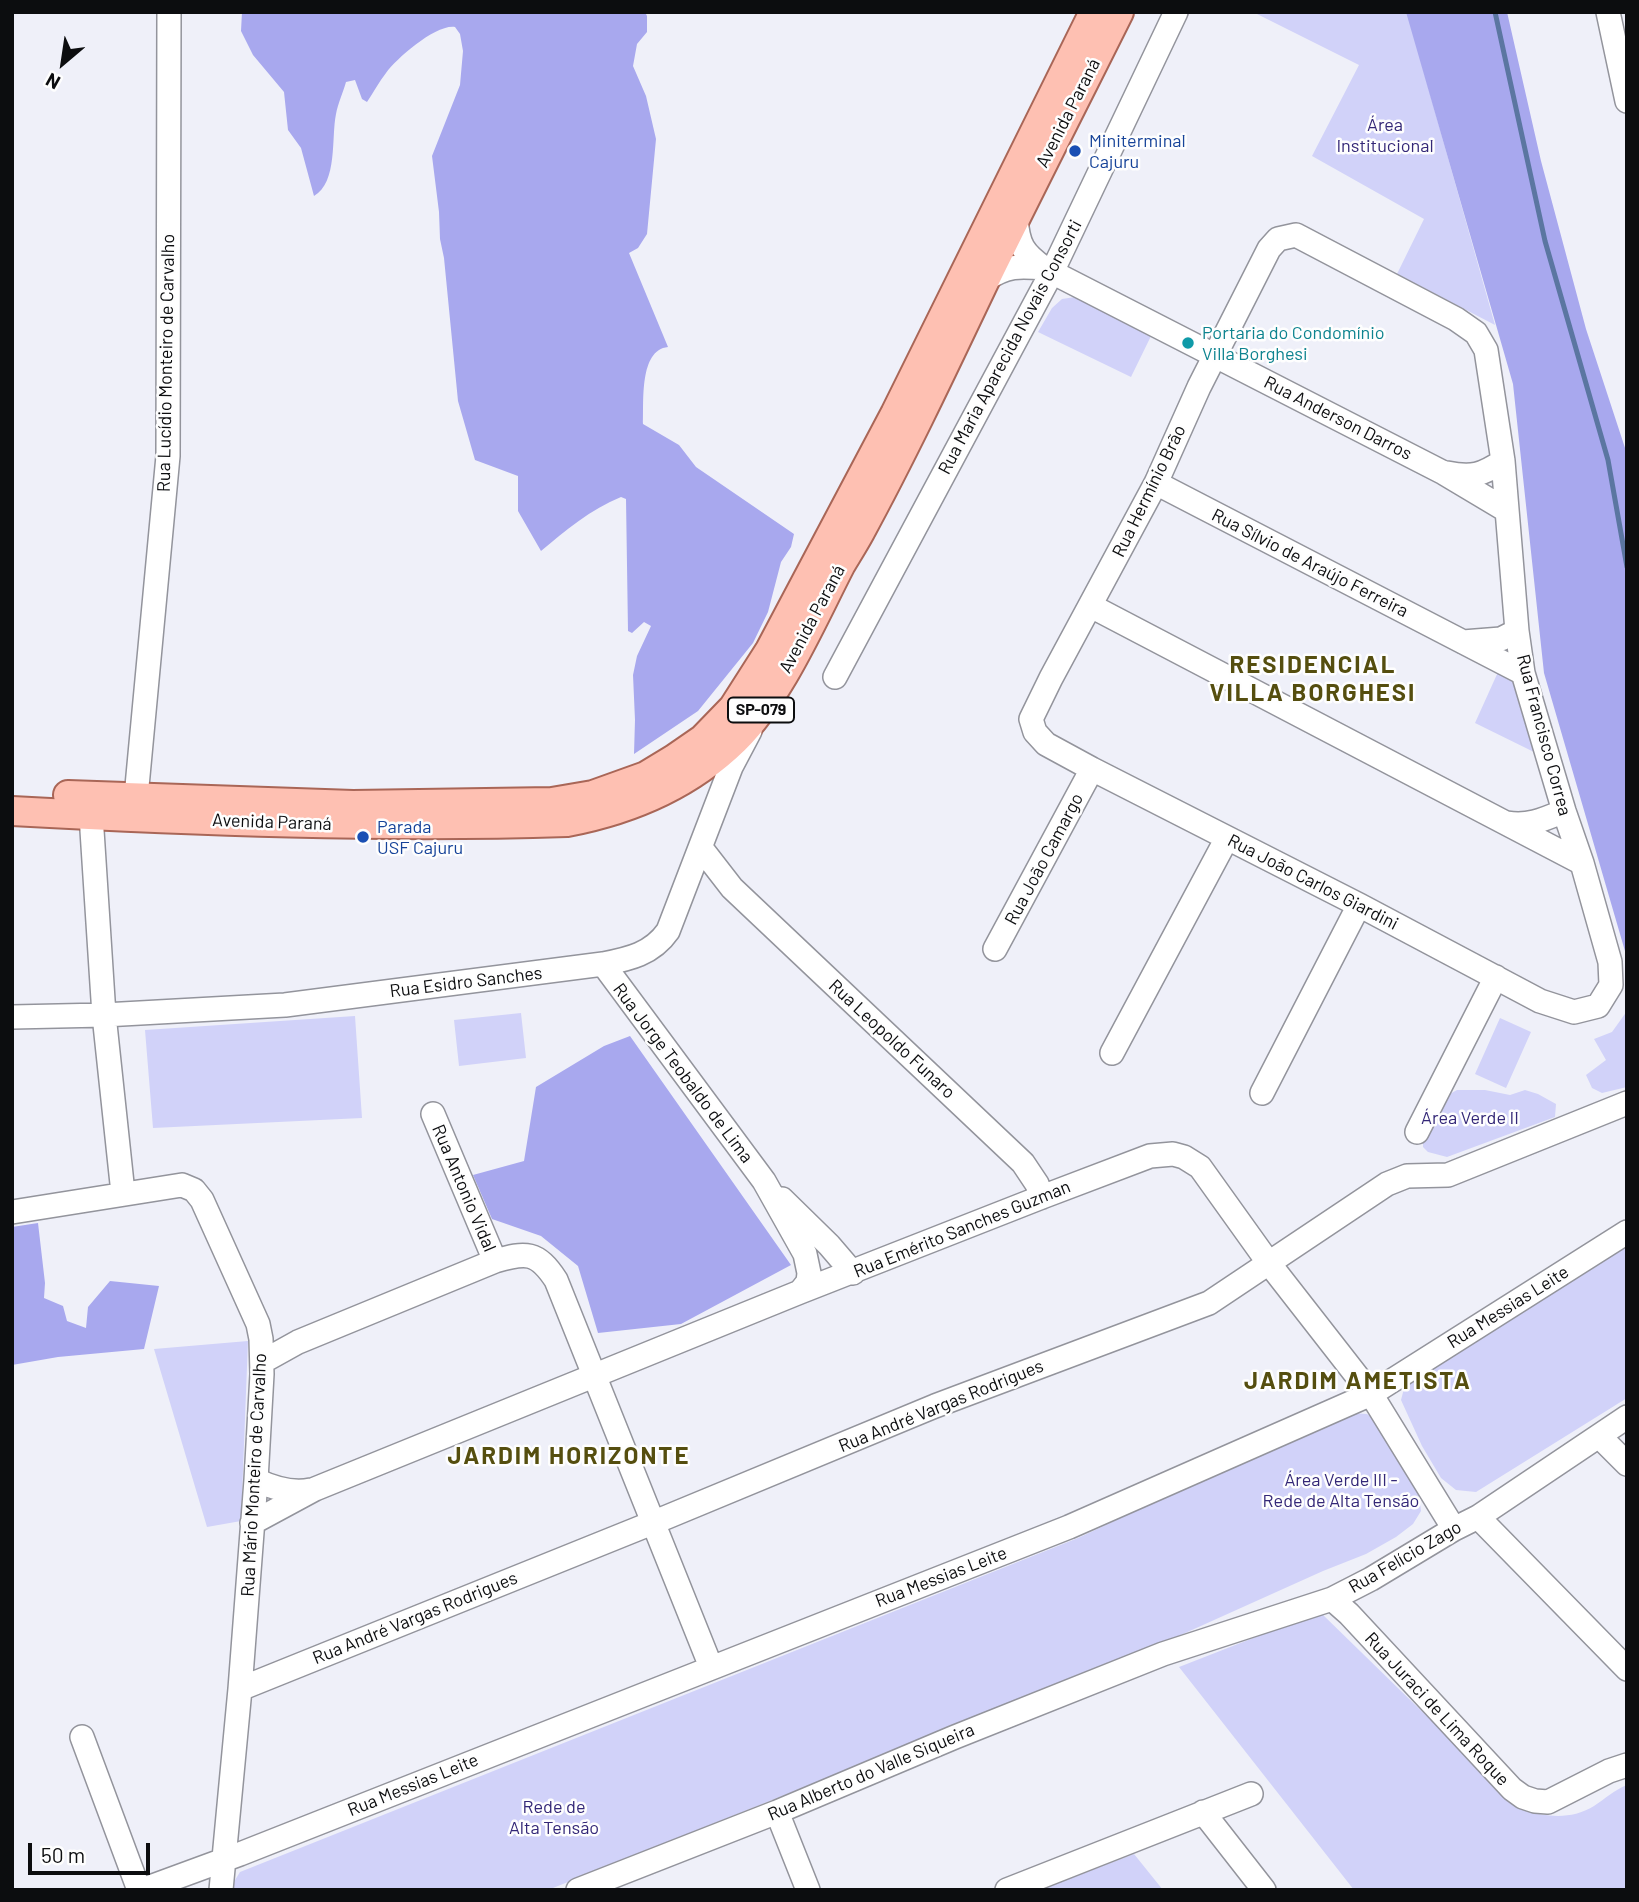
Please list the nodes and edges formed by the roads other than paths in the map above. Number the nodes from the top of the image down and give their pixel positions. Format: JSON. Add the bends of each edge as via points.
{"nodes":[{"id":1,"x":169,"y":12,"type":"edge"},
{"id":2,"x":1094,"y":12,"type":"edge"},
{"id":3,"x":1119,"y":12,"type":"edge"},
{"id":4,"x":1176,"y":12,"type":"edge"},
{"id":5,"x":1608,"y":12,"type":"edge"},
{"id":6,"x":1627,"y":101,"type":"edge"},
{"id":7,"x":1016,"y":218,"type":"junction"},
{"id":8,"x":1049,"y":270,"type":"junction"},
{"id":9,"x":985,"y":280,"type":"junction"},
{"id":10,"x":1476,"y":333,"type":"joint"},
{"id":11,"x":1217,"y":355,"type":"junction"},
{"id":12,"x":1503,"y":461,"type":"junction"},
{"id":13,"x":1444,"y":473,"type":"junction"},
{"id":14,"x":1156,"y":483,"type":"junction"},
{"id":15,"x":1506,"y":510,"type":"junction"},
{"id":16,"x":1091,"y":606,"type":"junction"},
{"id":17,"x":1517,"y":631,"type":"junction"},
{"id":18,"x":1463,"y":642,"type":"junction"},
{"id":19,"x":1523,"y":673,"type":"junction"},
{"id":20,"x":835,"y":677,"type":"dead end"},
{"id":21,"x":761,"y":709,"type":"junction"},
{"id":22,"x":1035,"y":732,"type":"joint"},
{"id":23,"x":1092,"y":769,"type":"junction"},
{"id":24,"x":12,"y":793,"type":"edge"},
{"id":25,"x":136,"y":797,"type":"junction"},
{"id":26,"x":12,"y":811,"type":"edge"},
{"id":27,"x":1564,"y":811,"type":"junction"},
{"id":28,"x":91,"y":815,"type":"junction"},
{"id":29,"x":1504,"y":822,"type":"junction"},
{"id":30,"x":1227,"y":838,"type":"junction"},
{"id":31,"x":701,"y":848,"type":"junction"},
{"id":32,"x":1582,"y":863,"type":"junction"},
{"id":33,"x":732,"y":888,"type":"junction"},
{"id":34,"x":683,"y":894,"type":"junction"},
{"id":35,"x":1359,"y":905,"type":"junction"},
{"id":36,"x":995,"y":949,"type":"dead end"},
{"id":37,"x":603,"y":964,"type":"junction"},
{"id":38,"x":1496,"y":977,"type":"junction"},
{"id":39,"x":1598,"y":1006,"type":"joint"},
{"id":40,"x":104,"y":1015,"type":"junction"},
{"id":41,"x":12,"y":1017,"type":"edge"},
{"id":42,"x":1112,"y":1053,"type":"dead end"},
{"id":43,"x":1262,"y":1093,"type":"dead end"},
{"id":44,"x":1627,"y":1103,"type":"edge"},
{"id":45,"x":433,"y":1114,"type":"dead end"},
{"id":46,"x":1417,"y":1132,"type":"dead end"},
{"id":47,"x":764,"y":1181,"type":"junction"},
{"id":48,"x":123,"y":1193,"type":"junction"},
{"id":49,"x":1042,"y":1197,"type":"junction"},
{"id":50,"x":12,"y":1212,"type":"edge"},
{"id":51,"x":1627,"y":1232,"type":"edge"},
{"id":52,"x":495,"y":1261,"type":"junction"},
{"id":53,"x":1268,"y":1262,"type":"junction"},
{"id":54,"x":853,"y":1272,"type":"junction"},
{"id":55,"x":800,"y":1292,"type":"junction"},
{"id":56,"x":261,"y":1339,"type":"junction"},
{"id":57,"x":298,"y":1342,"type":"junction"},
{"id":58,"x":262,"y":1362,"type":"junction"},
{"id":59,"x":594,"y":1376,"type":"junction"},
{"id":60,"x":1371,"y":1394,"type":"junction"},
{"id":61,"x":1627,"y":1417,"type":"edge"},
{"id":62,"x":1600,"y":1436,"type":"junction"},
{"id":63,"x":1627,"y":1464,"type":"edge"},
{"id":64,"x":256,"y":1480,"type":"junction"},
{"id":65,"x":315,"y":1489,"type":"junction"},
{"id":66,"x":1478,"y":1517,"type":"junction"},
{"id":67,"x":253,"y":1523,"type":"junction"},
{"id":68,"x":653,"y":1523,"type":"junction"},
{"id":69,"x":1454,"y":1528,"type":"junction"},
{"id":70,"x":1332,"y":1599,"type":"junction"},
{"id":71,"x":1163,"y":1654,"type":"joint"},
{"id":72,"x":711,"y":1667,"type":"junction"},
{"id":73,"x":1627,"y":1669,"type":"edge"},
{"id":74,"x":240,"y":1689,"type":"junction"},
{"id":75,"x":82,"y":1737,"type":"dead end"},
{"id":76,"x":1627,"y":1765,"type":"edge"},
{"id":77,"x":1251,"y":1794,"type":"dead end"},
{"id":78,"x":777,"y":1812,"type":"junction"},
{"id":79,"x":1203,"y":1812,"type":"junction"},
{"id":80,"x":224,"y":1860,"type":"junction"},
{"id":81,"x":141,"y":1890,"type":"edge"},
{"id":82,"x":221,"y":1890,"type":"edge"},
{"id":83,"x":578,"y":1890,"type":"edge"},
{"id":84,"x":808,"y":1890,"type":"edge"},
{"id":85,"x":1007,"y":1890,"type":"edge"},
{"id":86,"x":1264,"y":1890,"type":"edge"}],
"edges":[{"from":1,"to":25,"type":"street","name":"Rua Lucídio Monteiro de Carvalho","via":[[168,456]]},
{"from":2,"to":25,"type":"main road","name":"Avenida Paraná","number":"SP-079","via":[[895,414],[770,650],[733,708],[703,739],[646,776],[593,795],[552,802],[353,805]]},
{"from":3,"to":7,"type":"main road","name":"Avenida Paraná","number":"SP-079"},
{"from":4,"to":8,"type":"street","name":"Rua Maria Aparecida Novais Consorti"},
{"from":5,"to":6,"type":"street"},
{"from":7,"to":8,"type":"street","name":"Rua Anderson Darros","via":[[1022,246]]},
{"from":7,"to":9,"type":"main road","name":"Avenida Paraná","number":"SP-079"},
{"from":8,"to":9,"type":"street","name":"Rua Anderson Darros","via":[[1012,266]]},
{"from":8,"to":11,"type":"street","name":"Rua Anderson Darros"},
{"from":8,"to":20,"type":"street","name":"Rua Maria Aparecida Novais Consorti"},
{"from":9,"to":21,"type":"main road","name":"Avenida Paraná","number":"SP-079","via":[[860,532]]},
{"from":10,"to":11,"type":"street","name":"Rua Hermínio Brão","via":[[1456,318],[1296,236],[1278,239],[1269,249]]},
{"from":10,"to":12,"type":"street","name":"Rua Francisco Correa","via":[[1486,350]]},
{"from":11,"to":13,"type":"street","name":"Rua Anderson Darros"},
{"from":11,"to":14,"type":"street","name":"Rua Hermínio Brão"},
{"from":12,"to":13,"type":"street","name":"Rua Anderson Darros","via":[[1485,473],[1464,477]]},
{"from":12,"to":15,"type":"street","name":"Rua Francisco Correa"},
{"from":13,"to":15,"type":"street","name":"Rua Anderson Darros"},
{"from":14,"to":16,"type":"street","name":"Rua Hermínio Brão"},
{"from":14,"to":18,"type":"street","name":"Rua Sílvio de Araújo Ferreira"},
{"from":15,"to":17,"type":"street","name":"Rua Francisco Correa"},
{"from":16,"to":22,"type":"street","name":"Rua Hermínio Brão","via":[[1031,719]]},
{"from":16,"to":29,"type":"street"},
{"from":17,"to":18,"type":"street","via":[[1501,639]]},
{"from":17,"to":19,"type":"street","name":"Rua Francisco Correa"},
{"from":18,"to":19,"type":"street","name":"Rua Sílvio de Araújo Ferreira"},
{"from":19,"to":27,"type":"street","name":"Rua Francisco Correa"},
{"from":21,"to":28,"type":"main road","name":"Avenida Paraná","number":"SP-079","via":[[736,739],[688,777],[625,808],[567,822],[370,825]]},
{"from":21,"to":31,"type":"street","name":"Rua Esidro Sanches","via":[[731,767]]},
{"from":22,"to":23,"type":"street","name":"Rua João Carlos Giardini","via":[[1046,744]]},
{"from":23,"to":30,"type":"street","name":"Rua João Carlos Giardini"},
{"from":23,"to":36,"type":"street","name":"Rua João Camargo"},
{"from":24,"to":25,"type":"main road","name":"Avenida Paraná","number":"SP-079"},
{"from":26,"to":28,"type":"main road","name":"Avenida Paraná","number":"SP-079"},
{"from":27,"to":29,"type":"street","via":[[1541,822]]},
{"from":27,"to":32,"type":"street","name":"Rua Francisco Correa"},
{"from":28,"to":40,"type":"street"},
{"from":29,"to":32,"type":"street"},
{"from":30,"to":35,"type":"street","name":"Rua João Carlos Giardini"},
{"from":30,"to":42,"type":"street"},
{"from":31,"to":33,"type":"street","name":"Rua Leopoldo Funaro"},
{"from":31,"to":34,"type":"street","name":"Rua Esidro Sanches"},
{"from":32,"to":39,"type":"street","name":"Rua Francisco Correa","via":[[1610,962],[1611,985]]},
{"from":33,"to":34,"type":"street","via":[[708,879],[697,881]]},
{"from":33,"to":49,"type":"street","name":"Rua Leopoldo Funaro","via":[[1023,1163]]},
{"from":34,"to":37,"type":"street","name":"Rua Esidro Sanches","via":[[660,942],[633,958]]},
{"from":35,"to":38,"type":"street","name":"Rua João Carlos Giardini"},
{"from":35,"to":43,"type":"street"},
{"from":37,"to":40,"type":"street","name":"Rua Esidro Sanches","via":[[285,1005]]},
{"from":37,"to":47,"type":"street","name":"Rua Jorge Teobaldo de Lima"},
{"from":38,"to":39,"type":"street","name":"Rua João Carlos Giardini","via":[[1540,1001],[1574,1012]]},
{"from":38,"to":46,"type":"street"},
{"from":40,"to":41,"type":"street","name":"Rua Esidro Sanches"},
{"from":40,"to":48,"type":"street"},
{"from":44,"to":53,"type":"street","name":"Rua André Vargas Rodrigues","via":[[1448,1175],[1407,1176],[1387,1184]]},
{"from":45,"to":52,"type":"street","name":"Rua Antonio Vidal"},
{"from":47,"to":54,"type":"street","name":"Rua Jorge Teobaldo de Lima"},
{"from":47,"to":55,"type":"street","name":"Rua Jorge Teobaldo de Lima","via":[[805,1254],[808,1282]]},
{"from":48,"to":50,"type":"street"},
{"from":48,"to":56,"type":"street","name":"Rua Mário Monteiro de Carvalho","via":[[182,1185],[194,1189],[254,1311]]},
{"from":49,"to":53,"type":"street","name":"Rua Emérito Sanches Guzman","via":[[1150,1156],[1184,1157],[1200,1167]]},
{"from":49,"to":54,"type":"street","name":"Rua Emérito Sanches Guzman"},
{"from":51,"to":60,"type":"street","name":"Rua Messias Leite"},
{"from":52,"to":57,"type":"street"},
{"from":52,"to":59,"type":"street","via":[[518,1254],[531,1256],[549,1269]]},
{"from":53,"to":60,"type":"street","name":"Rua Emérito Sanches Guzman"},
{"from":53,"to":68,"type":"street","name":"Rua André Vargas Rodrigues","via":[[1209,1303],[935,1406]]},
{"from":54,"to":55,"type":"street","name":"Rua Emérito Sanches Guzman"},
{"from":55,"to":59,"type":"street","name":"Rua Emérito Sanches Guzman"},
{"from":56,"to":57,"type":"street"},
{"from":56,"to":58,"type":"street","name":"Rua Mário Monteiro de Carvalho"},
{"from":57,"to":58,"type":"street"},
{"from":58,"to":64,"type":"street","name":"Rua Mário Monteiro de Carvalho"},
{"from":59,"to":65,"type":"street","name":"Rua Emérito Sanches Guzman"},
{"from":59,"to":68,"type":"street"},
{"from":60,"to":69,"type":"street","name":"Rua Emérito Sanches Guzman"},
{"from":60,"to":72,"type":"street","name":"Rua Messias Leite","via":[[1069,1527]]},
{"from":61,"to":62,"type":"street","name":"Rua Felício Zago"},
{"from":62,"to":63,"type":"street"},
{"from":62,"to":66,"type":"street","name":"Rua Felício Zago"},
{"from":64,"to":65,"type":"street","name":"Rua Emérito Sanches Guzman","via":[[287,1490]]},
{"from":64,"to":67,"type":"street","name":"Rua Mário Monteiro de Carvalho"},
{"from":65,"to":67,"type":"street","name":"Rua Emérito Sanches Guzman"},
{"from":66,"to":69,"type":"street","name":"Rua Felício Zago"},
{"from":66,"to":73,"type":"street"},
{"from":67,"to":74,"type":"street","name":"Rua Mário Monteiro de Carvalho"},
{"from":68,"to":72,"type":"street"},
{"from":68,"to":74,"type":"street","name":"Rua André Vargas Rodrigues"},
{"from":69,"to":70,"type":"street","name":"Rua Felício Zago"},
{"from":70,"to":71,"type":"street","name":"Rua Felício Zago"},
{"from":70,"to":76,"type":"street","name":"Rua Juraci de Lima Roque","via":[[1523,1797],[1548,1802]]},
{"from":71,"to":78,"type":"street","name":"Rua Alberto do Valle Siqueira"},
{"from":72,"to":80,"type":"street","name":"Rua Messias Leite"},
{"from":74,"to":80,"type":"street","name":"Rua Mário Monteiro de Carvalho"},
{"from":75,"to":81,"type":"street"},
{"from":77,"to":79,"type":"street"},
{"from":78,"to":83,"type":"street","name":"Rua Alberto do Valle Siqueira"},
{"from":78,"to":84,"type":"street"},
{"from":79,"to":85,"type":"street"},
{"from":79,"to":86,"type":"street"},
{"from":80,"to":81,"type":"street","name":"Rua Messias Leite"},
{"from":80,"to":82,"type":"street","name":"Rua Mário Monteiro de Carvalho"}]}
